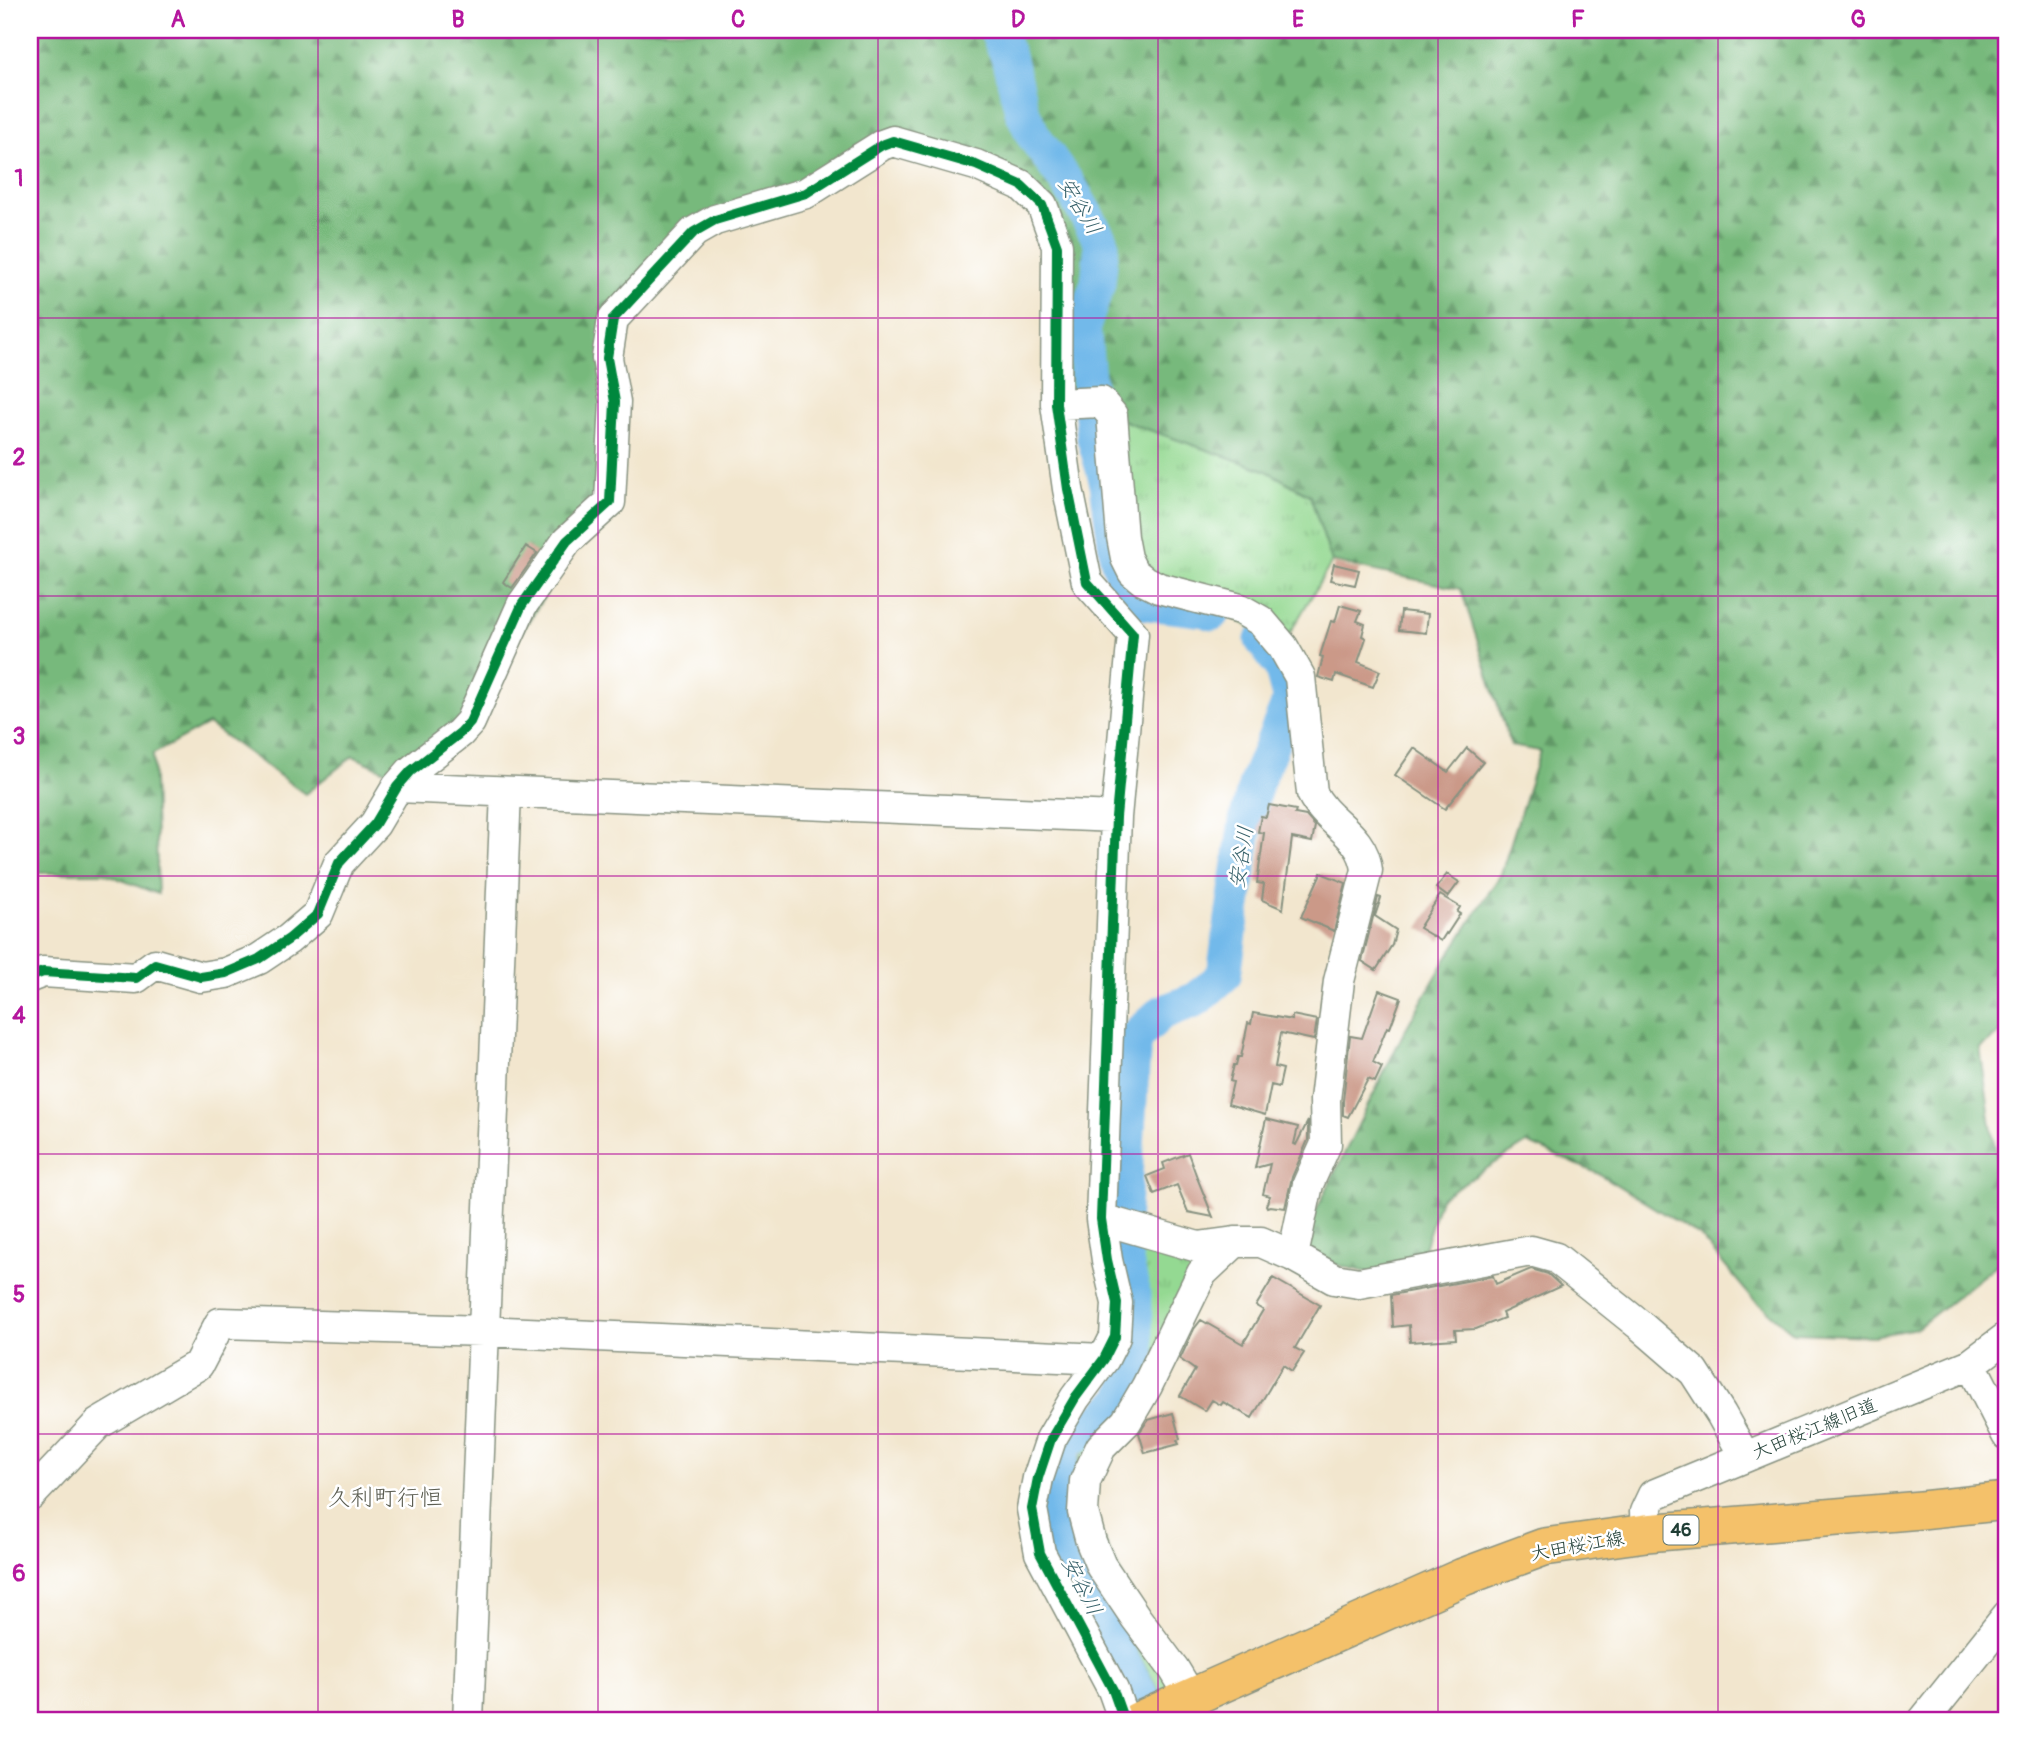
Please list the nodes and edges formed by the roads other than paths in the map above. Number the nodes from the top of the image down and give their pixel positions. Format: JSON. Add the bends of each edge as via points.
{"nodes":[{"id":1,"x":1061,"y":404,"type":"junction"},
{"id":2,"x":397,"y":787,"type":"junction"},
{"id":3,"x":506,"y":792,"type":"junction"},
{"id":4,"x":1116,"y":817,"type":"junction"},
{"id":5,"x":30,"y":977,"type":"edge"},
{"id":6,"x":1114,"y":1222,"type":"junction"},
{"id":7,"x":1235,"y":1242,"type":"junction"},
{"id":8,"x":1293,"y":1256,"type":"junction"},
{"id":9,"x":484,"y":1331,"type":"junction"},
{"id":10,"x":2007,"y":1337,"type":"edge"},
{"id":11,"x":1104,"y":1359,"type":"junction"},
{"id":12,"x":1971,"y":1364,"type":"junction"},
{"id":13,"x":2007,"y":1434,"type":"edge"},
{"id":14,"x":1745,"y":1457,"type":"junction"},
{"id":15,"x":30,"y":1496,"type":"edge"},
{"id":16,"x":2007,"y":1501,"type":"edge"},
{"id":17,"x":1646,"y":1533,"type":"junction"},
{"id":18,"x":2007,"y":1616,"type":"edge"},
{"id":19,"x":1184,"y":1700,"type":"junction"},
{"id":20,"x":468,"y":1721,"type":"edge"},
{"id":21,"x":1124,"y":1721,"type":"edge"},
{"id":22,"x":1138,"y":1721,"type":"edge"},
{"id":23,"x":1923,"y":1721,"type":"edge"}],
"edges":[{"from":1,"to":2,"type":"street","via":[[1057,246],[1042,205],[1021,185],[976,165],[893,141],[806,193],[715,220],[694,232],[613,319],[607,358],[615,402],[610,502],[567,541],[522,605],[470,722]]},
{"from":1,"to":4,"type":"street","via":[[1068,489],[1087,582],[1133,634]]},
{"from":1,"to":8,"type":"street","via":[[1101,402],[1112,415],[1122,537],[1133,572],[1158,588],[1240,609],[1261,621],[1283,647],[1300,677],[1312,793],[1318,806],[1365,856],[1367,870],[1339,981],[1325,1100],[1326,1144],[1308,1184]]},
{"from":2,"to":3,"type":"street"},
{"from":2,"to":5,"type":"street","via":[[375,824],[339,863],[318,914],[259,959],[226,973],[201,977],[155,964],[136,978],[43,972]]},
{"from":3,"to":4,"type":"street"},
{"from":3,"to":9,"type":"street"},
{"from":4,"to":6,"type":"street"},
{"from":6,"to":7,"type":"street","via":[[1198,1247]]},
{"from":6,"to":11,"type":"street","via":[[1107,1260],[1117,1303],[1115,1338]]},
{"from":7,"to":8,"type":"street","via":[[1261,1242]]},
{"from":7,"to":19,"type":"street","via":[[1202,1273],[1140,1398],[1126,1422],[1101,1447],[1085,1481],[1083,1512],[1101,1566],[1174,1669]]},
{"from":8,"to":14,"type":"street","via":[[1334,1279],[1359,1283],[1531,1251],[1556,1258],[1694,1372]]},
{"from":9,"to":11,"type":"street"},
{"from":9,"to":15,"type":"street","via":[[220,1323],[198,1366],[98,1424]]},
{"from":9,"to":20,"type":"street"},
{"from":10,"to":12,"type":"street","name":"大田桜江線旧道"},
{"from":11,"to":21,"type":"street","via":[[1051,1439],[1032,1509],[1040,1553],[1113,1690]]},
{"from":12,"to":13,"type":"street"},
{"from":12,"to":14,"type":"street","name":"大田桜江線旧道"},
{"from":14,"to":17,"type":"street","name":"大田桜江線旧道","via":[[1653,1495],[1645,1512]]},
{"from":16,"to":17,"type":"main road","name":"大田桜江線","number":"46"},
{"from":17,"to":19,"type":"main road","name":"大田桜江線","number":"46","via":[[1544,1547],[1463,1577]]},
{"from":18,"to":23,"type":"street"},
{"from":19,"to":22,"type":"main road","name":"大田桜江線","number":"46"}]}
